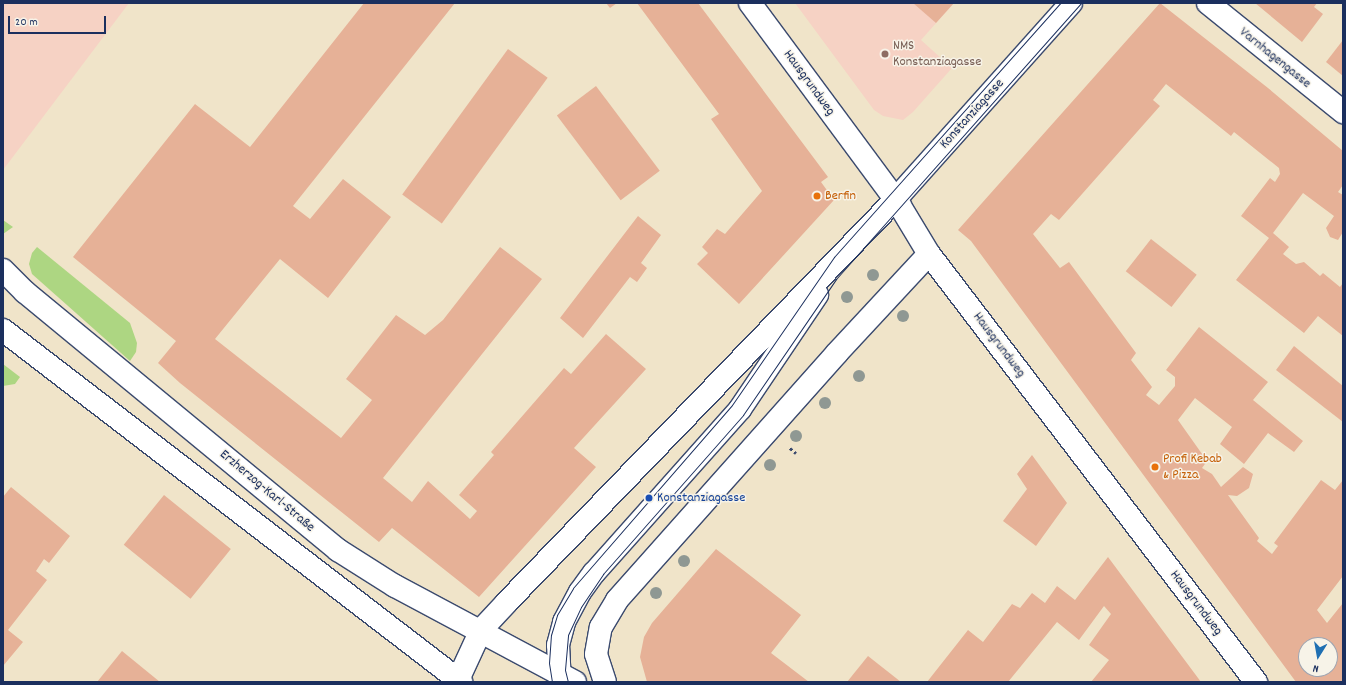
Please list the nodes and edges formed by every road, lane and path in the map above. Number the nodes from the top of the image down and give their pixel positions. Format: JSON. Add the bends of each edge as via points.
{"nodes":[{"id":1,"x":750,"y":3,"type":"edge"},
{"id":2,"x":1071,"y":3,"type":"edge"},
{"id":3,"x":1208,"y":3,"type":"edge"},
{"id":4,"x":1343,"y":112,"type":"edge"},
{"id":5,"x":895,"y":200,"type":"junction"},
{"id":6,"x":871,"y":224,"type":"junction"},
{"id":7,"x":929,"y":254,"type":"junction"},
{"id":8,"x":3,"y":270,"type":"edge"},
{"id":9,"x":3,"y":330,"type":"edge"},
{"id":10,"x":481,"y":630,"type":"junction"},
{"id":11,"x":564,"y":679,"type":"edge"},
{"id":12,"x":459,"y":681,"type":"edge"},
{"id":13,"x":605,"y":682,"type":"edge"},
{"id":14,"x":1256,"y":682,"type":"edge"}],
"edges":[{"from":1,"to":5,"type":"street","name":"Hausgrundweg"},
{"from":2,"to":5,"type":"street","name":"Konstanziagasse"},
{"from":3,"to":4,"type":"street","name":"Varnhagengasse"},
{"from":5,"to":6,"type":"street","name":"Konstanziagasse"},
{"from":5,"to":7,"type":"street","name":"Hausgrundweg"},
{"from":6,"to":10,"type":"street","name":"Konstanziagasse"},
{"from":6,"to":11,"type":"street","name":"Konstanziagasse","via":[[830,275],[740,409],[580,592],[564,622],[558,645]]},
{"from":7,"to":13,"type":"street","via":[[837,353],[617,600],[601,627],[596,654]]},
{"from":7,"to":14,"type":"street","name":"Hausgrundweg"},
{"from":8,"to":10,"type":"street","name":"Erzherzog-Karl-Straße","via":[[31,297],[338,550],[395,586]]},
{"from":9,"to":12,"type":"street"},
{"from":10,"to":11,"type":"street","name":"Erzherzog-Karl-Straße"},
{"from":10,"to":12,"type":"street","name":"Konstanziagasse"}]}
